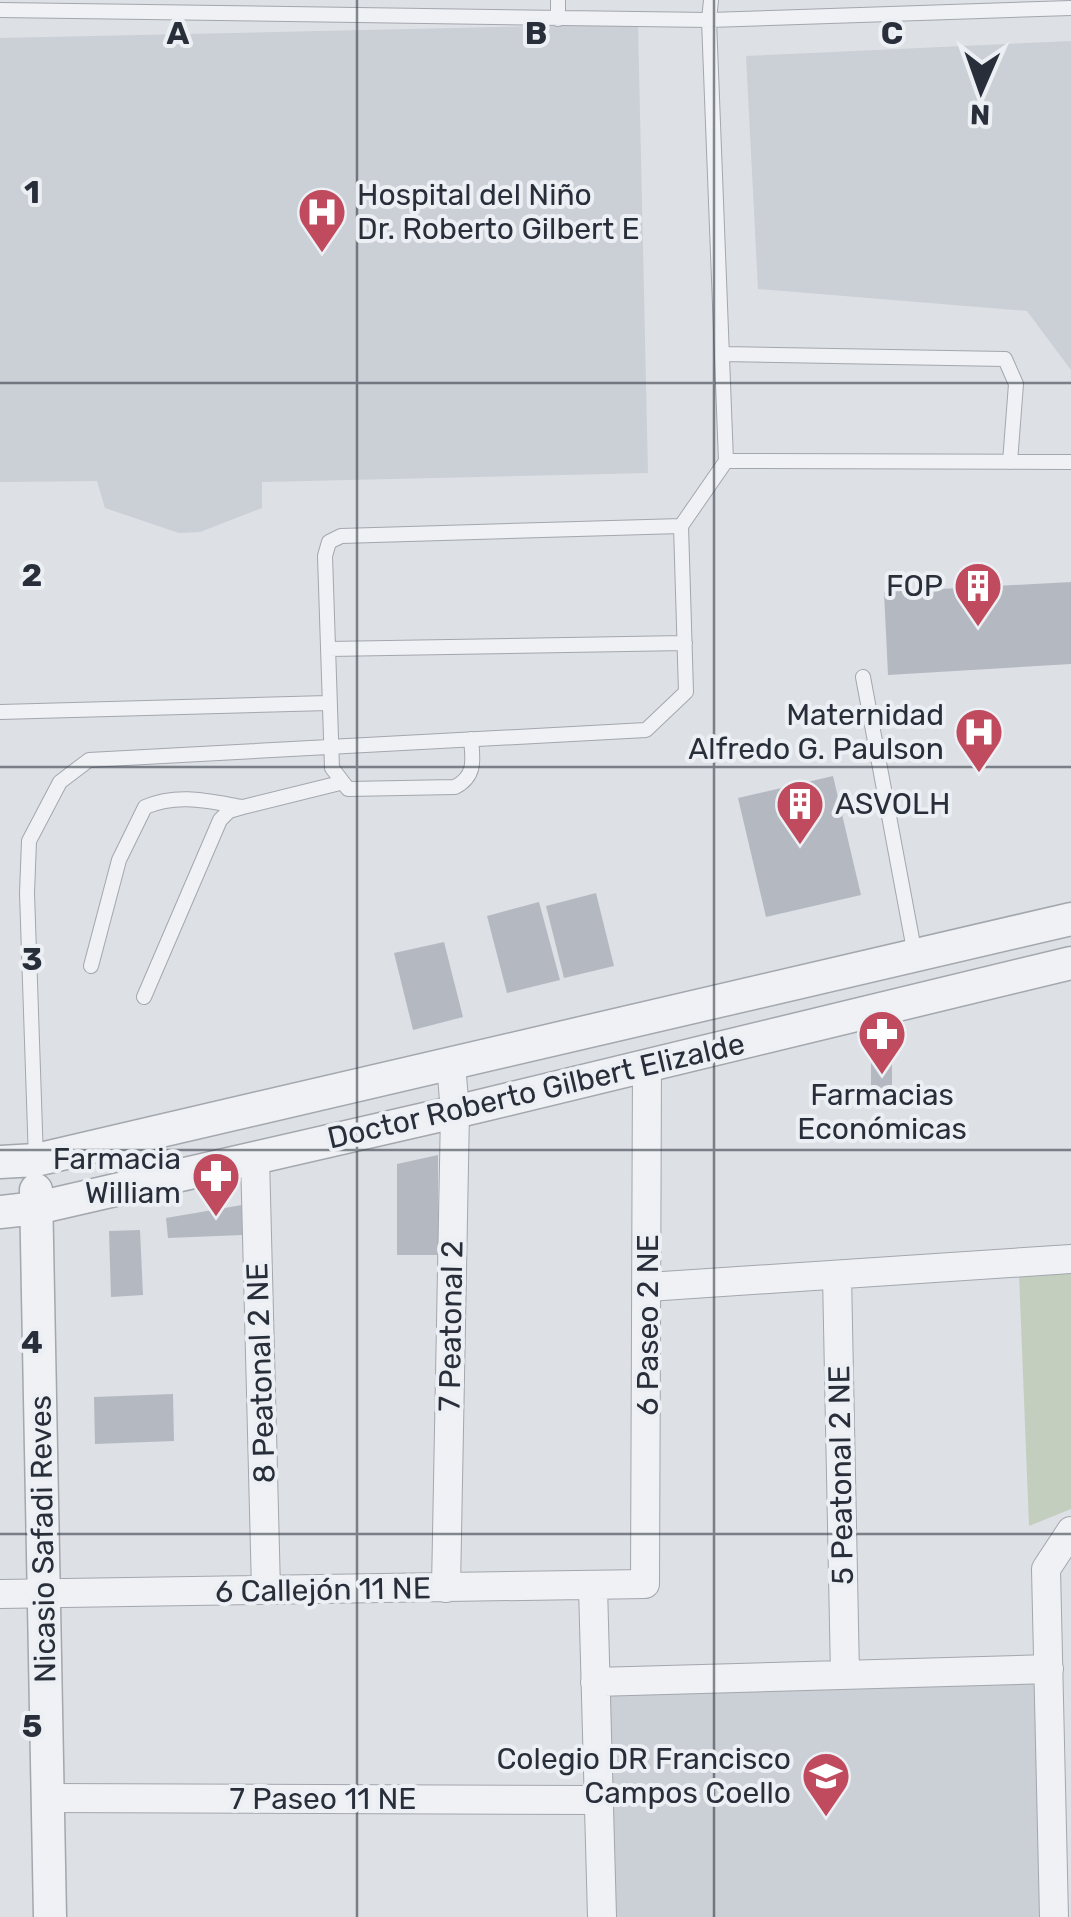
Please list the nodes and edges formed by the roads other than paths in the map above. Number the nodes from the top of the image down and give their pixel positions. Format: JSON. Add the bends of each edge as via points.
{"nodes":[{"id":1,"x":558,"y":0,"type":"edge"},
{"id":2,"x":711,"y":0,"type":"edge"},
{"id":3,"x":1071,"y":8,"type":"edge"},
{"id":4,"x":0,"y":10,"type":"edge"},
{"id":5,"x":558,"y":19,"type":"junction"},
{"id":6,"x":709,"y":20,"type":"junction"},
{"id":7,"x":724,"y":354,"type":"junction"},
{"id":8,"x":726,"y":461,"type":"junction"},
{"id":9,"x":1010,"y":462,"type":"junction"},
{"id":10,"x":1071,"y":462,"type":"edge"},
{"id":11,"x":681,"y":526,"type":"junction"},
{"id":12,"x":685,"y":643,"type":"junction"},
{"id":13,"x":328,"y":649,"type":"junction"},
{"id":14,"x":863,"y":677,"type":"dead end"},
{"id":15,"x":328,"y":703,"type":"junction"},
{"id":16,"x":0,"y":712,"type":"edge"},
{"id":17,"x":471,"y":739,"type":"junction"},
{"id":18,"x":331,"y":747,"type":"junction"},
{"id":19,"x":340,"y":783,"type":"junction"},
{"id":20,"x":243,"y":807,"type":"junction"},
{"id":21,"x":1071,"y":919,"type":"edge"},
{"id":22,"x":996,"y":936,"type":"junction"},
{"id":23,"x":922,"y":954,"type":"junction"},
{"id":24,"x":1071,"y":963,"type":"edge"},
{"id":25,"x":91,"y":966,"type":"dead end"},
{"id":26,"x":1010,"y":977,"type":"junction"},
{"id":27,"x":936,"y":994,"type":"junction"},
{"id":28,"x":144,"y":997,"type":"dead end"},
{"id":29,"x":451,"y":1064,"type":"junction"},
{"id":30,"x":647,"y":1065,"type":"junction"},
{"id":31,"x":456,"y":1112,"type":"junction"},
{"id":32,"x":255,"y":1157,"type":"junction"},
{"id":33,"x":36,"y":1160,"type":"junction"},
{"id":34,"x":0,"y":1162,"type":"edge"},
{"id":35,"x":37,"y":1208,"type":"junction"},
{"id":36,"x":0,"y":1212,"type":"edge"},
{"id":37,"x":1071,"y":1259,"type":"edge"},
{"id":38,"x":838,"y":1275,"type":"junction"},
{"id":39,"x":648,"y":1287,"type":"junction"},
{"id":40,"x":1070,"y":1531,"type":"edge"},
{"id":41,"x":646,"y":1584,"type":"joint"},
{"id":42,"x":593,"y":1587,"type":"junction"},
{"id":43,"x":446,"y":1588,"type":"junction"},
{"id":44,"x":266,"y":1590,"type":"junction"},
{"id":45,"x":44,"y":1592,"type":"junction"},
{"id":46,"x":0,"y":1594,"type":"edge"},
{"id":47,"x":1049,"y":1669,"type":"junction"},
{"id":48,"x":845,"y":1675,"type":"junction"},
{"id":49,"x":595,"y":1682,"type":"junction"},
{"id":50,"x":1062,"y":1718,"type":"edge"},
{"id":51,"x":48,"y":1798,"type":"junction"},
{"id":52,"x":599,"y":1800,"type":"junction"},
{"id":53,"x":1060,"y":1908,"type":"edge"},
{"id":54,"x":50,"y":1917,"type":"edge"},
{"id":55,"x":602,"y":1917,"type":"edge"}],
"edges":[{"from":1,"to":5,"type":"lane"},
{"from":2,"to":6,"type":"lane"},
{"from":3,"to":6,"type":"lane"},
{"from":4,"to":5,"type":"lane"},
{"from":5,"to":6,"type":"lane"},
{"from":6,"to":7,"type":"lane"},
{"from":7,"to":8,"type":"lane"},
{"from":7,"to":9,"type":"lane","via":[[1006,359],[1016,384]]},
{"from":8,"to":9,"type":"lane"},
{"from":8,"to":11,"type":"lane"},
{"from":9,"to":10,"type":"lane"},
{"from":11,"to":12,"type":"lane"},
{"from":11,"to":13,"type":"lane","via":[[334,538],[325,556]]},
{"from":12,"to":13,"type":"lane"},
{"from":12,"to":17,"type":"lane","via":[[686,692],[646,730]]},
{"from":13,"to":15,"type":"lane"},
{"from":14,"to":23,"type":"lane"},
{"from":15,"to":16,"type":"lane"},
{"from":15,"to":18,"type":"lane"},
{"from":17,"to":18,"type":"lane"},
{"from":17,"to":19,"type":"lane","via":[[474,767],[455,787],[348,789]]},
{"from":18,"to":19,"type":"lane"},
{"from":18,"to":33,"type":"lane","via":[[89,760],[60,782],[29,840]]},
{"from":19,"to":20,"type":"lane"},
{"from":20,"to":25,"type":"lane","via":[[193,798],[145,808],[119,860]]},
{"from":20,"to":28,"type":"lane","via":[[220,820]]},
{"from":21,"to":22,"type":"street","name":"Doctor Roberto Gilbert Elizalde"},
{"from":22,"to":23,"type":"street","name":"Doctor Roberto Gilbert Elizalde"},
{"from":22,"to":26,"type":"street","via":[[988,942],[986,962]]},
{"from":23,"to":27,"type":"street","via":[[941,956],[948,965],[946,987]]},
{"from":23,"to":29,"type":"street","name":"Doctor Roberto Gilbert Elizalde"},
{"from":24,"to":26,"type":"street","name":"Doctor Roberto Gilbert Elizalde"},
{"from":26,"to":27,"type":"street","name":"Doctor Roberto Gilbert Elizalde"},
{"from":27,"to":30,"type":"street","name":"Doctor Roberto Gilbert Elizalde"},
{"from":29,"to":31,"type":"street","name":"7 Peatonal 2"},
{"from":29,"to":33,"type":"street","name":"Doctor Roberto Gilbert Elizalde"},
{"from":30,"to":31,"type":"street","name":"Doctor Roberto Gilbert Elizalde"},
{"from":30,"to":39,"type":"street","name":"6 Paseo 2 NE"},
{"from":31,"to":32,"type":"street","name":"Doctor Roberto Gilbert Elizalde"},
{"from":31,"to":43,"type":"street","name":"7 Peatonal 2"},
{"from":32,"to":35,"type":"street","name":"Doctor Roberto Gilbert Elizalde"},
{"from":32,"to":44,"type":"street","name":"8 Peatonal 2 NE"},
{"from":33,"to":34,"type":"street","name":"Doctor Roberto Gilbert Elizalde"},
{"from":33,"to":35,"type":"street","name":"Nicasio Safadi Reves"},
{"from":35,"to":36,"type":"street","name":"Doctor Roberto Gilbert Elizalde"},
{"from":35,"to":45,"type":"street","name":"Nicasio Safadi Reves"},
{"from":37,"to":38,"type":"street"},
{"from":38,"to":39,"type":"street"},
{"from":38,"to":48,"type":"street","name":"5 Peatonal 2 NE"},
{"from":39,"to":41,"type":"street","name":"6 Paseo 2 NE"},
{"from":40,"to":47,"type":"street","via":[[1046,1570]]},
{"from":41,"to":42,"type":"street","name":"6 Callejón 11 NE"},
{"from":42,"to":43,"type":"street","name":"6 Callejón 11 NE"},
{"from":42,"to":49,"type":"street"},
{"from":43,"to":44,"type":"street","name":"6 Callejón 11 NE"},
{"from":44,"to":45,"type":"street","name":"6 Callejón 11 NE"},
{"from":45,"to":46,"type":"street","name":"6 Callejón 11 NE"},
{"from":45,"to":51,"type":"street","name":"Nicasio Safadi Reves"},
{"from":47,"to":48,"type":"street"},
{"from":47,"to":50,"type":"street"},
{"from":48,"to":49,"type":"street"},
{"from":49,"to":52,"type":"street"},
{"from":50,"to":53,"type":"street"},
{"from":51,"to":52,"type":"street","name":"7 Paseo 11 NE"},
{"from":51,"to":54,"type":"street","name":"Nicasio Safadi Reves"},
{"from":52,"to":55,"type":"street"}]}
